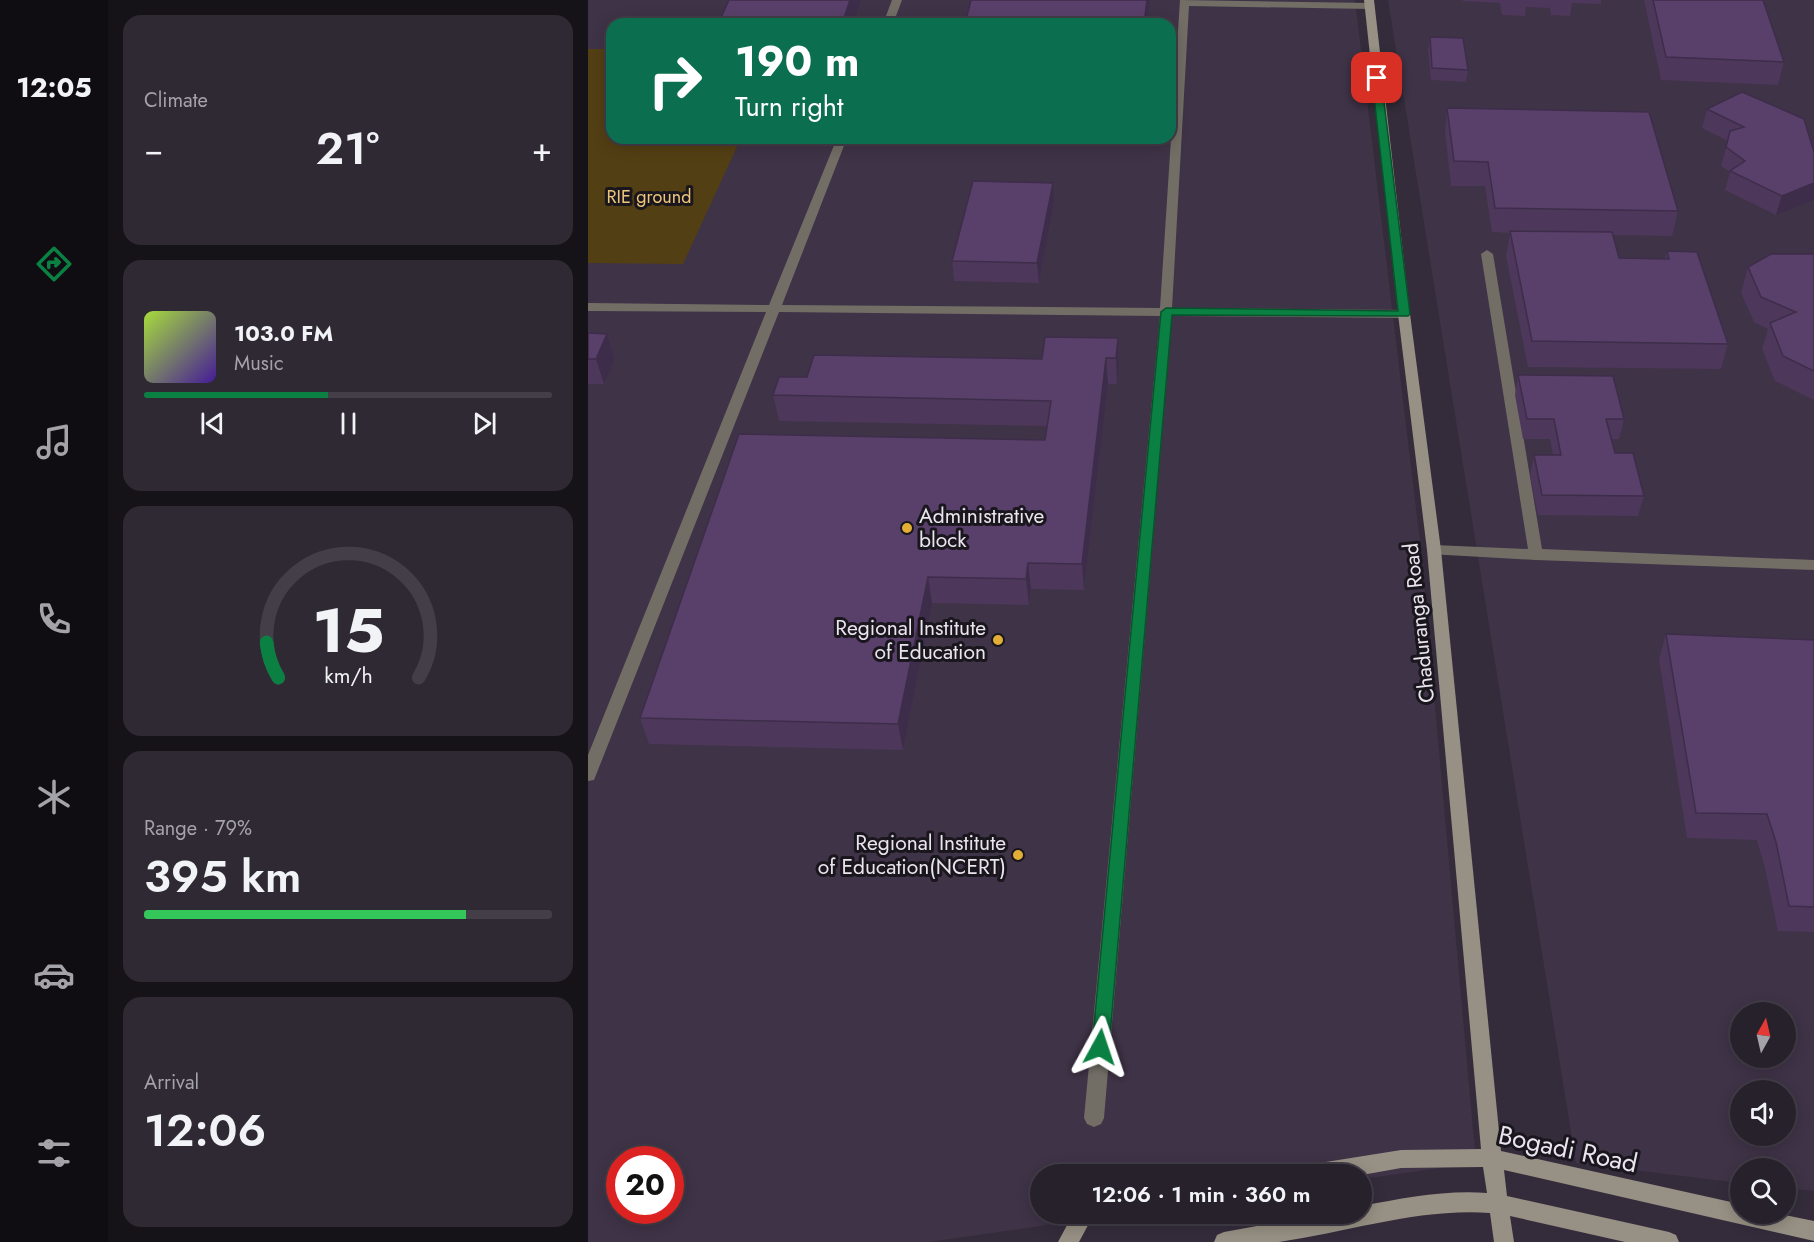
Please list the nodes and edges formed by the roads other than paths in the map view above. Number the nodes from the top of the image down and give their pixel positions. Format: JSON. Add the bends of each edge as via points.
{"nodes":[{"id":1,"x":897,"y":0,"type":"edge"},
{"id":2,"x":1185,"y":1,"type":"edge"},
{"id":3,"x":1369,"y":3,"type":"edge"},
{"id":4,"x":890,"y":18,"type":"edge"},
{"id":5,"x":840,"y":144,"type":"edge"},
{"id":6,"x":1487,"y":254,"type":"dead end"},
{"id":7,"x":588,"y":307,"type":"edge"},
{"id":8,"x":773,"y":309,"type":"junction"},
{"id":9,"x":1166,"y":312,"type":"junction"},
{"id":10,"x":1404,"y":314,"type":"junction"},
{"id":11,"x":1434,"y":550,"type":"junction"},
{"id":12,"x":1536,"y":555,"type":"junction"},
{"id":13,"x":1814,"y":565,"type":"edge"},
{"id":14,"x":588,"y":775,"type":"edge"},
{"id":15,"x":1094,"y":1118,"type":"dead end"},
{"id":16,"x":1492,"y":1158,"type":"junction"},
{"id":17,"x":1370,"y":1164,"type":"edge"},
{"id":18,"x":1499,"y":1204,"type":"junction"},
{"id":19,"x":1078,"y":1224,"type":"edge"},
{"id":20,"x":1814,"y":1231,"type":"edge"},
{"id":21,"x":1068,"y":1242,"type":"edge"},
{"id":22,"x":1224,"y":1242,"type":"edge"},
{"id":23,"x":1504,"y":1242,"type":"edge"},
{"id":24,"x":1669,"y":1242,"type":"edge"}],
"edges":[{"from":1,"to":4,"type":"lane"},
{"from":2,"to":3,"type":"lane"},
{"from":2,"to":9,"type":"lane"},
{"from":3,"to":10,"type":"street","name":"Chaduranga Road"},
{"from":5,"to":8,"type":"lane"},
{"from":6,"to":12,"type":"lane"},
{"from":7,"to":8,"type":"lane"},
{"from":8,"to":9,"type":"lane"},
{"from":8,"to":14,"type":"lane"},
{"from":9,"to":10,"type":"lane"},
{"from":9,"to":15,"type":"lane"},
{"from":10,"to":11,"type":"street","name":"Chaduranga Road"},
{"from":11,"to":12,"type":"lane"},
{"from":11,"to":16,"type":"street","name":"Chaduranga Road"},
{"from":12,"to":13,"type":"lane"},
{"from":16,"to":17,"type":"street","name":"Bogadi Road","via":[[1401,1159]]},
{"from":16,"to":18,"type":"street","name":"Chaduranga Road"},
{"from":16,"to":20,"type":"street","name":"Bogadi Road"},
{"from":18,"to":22,"type":"street","via":[[1420,1205]]},
{"from":18,"to":23,"type":"street","name":"Chaduranga Road"},
{"from":18,"to":24,"type":"street"},
{"from":19,"to":21,"type":"street"}]}
